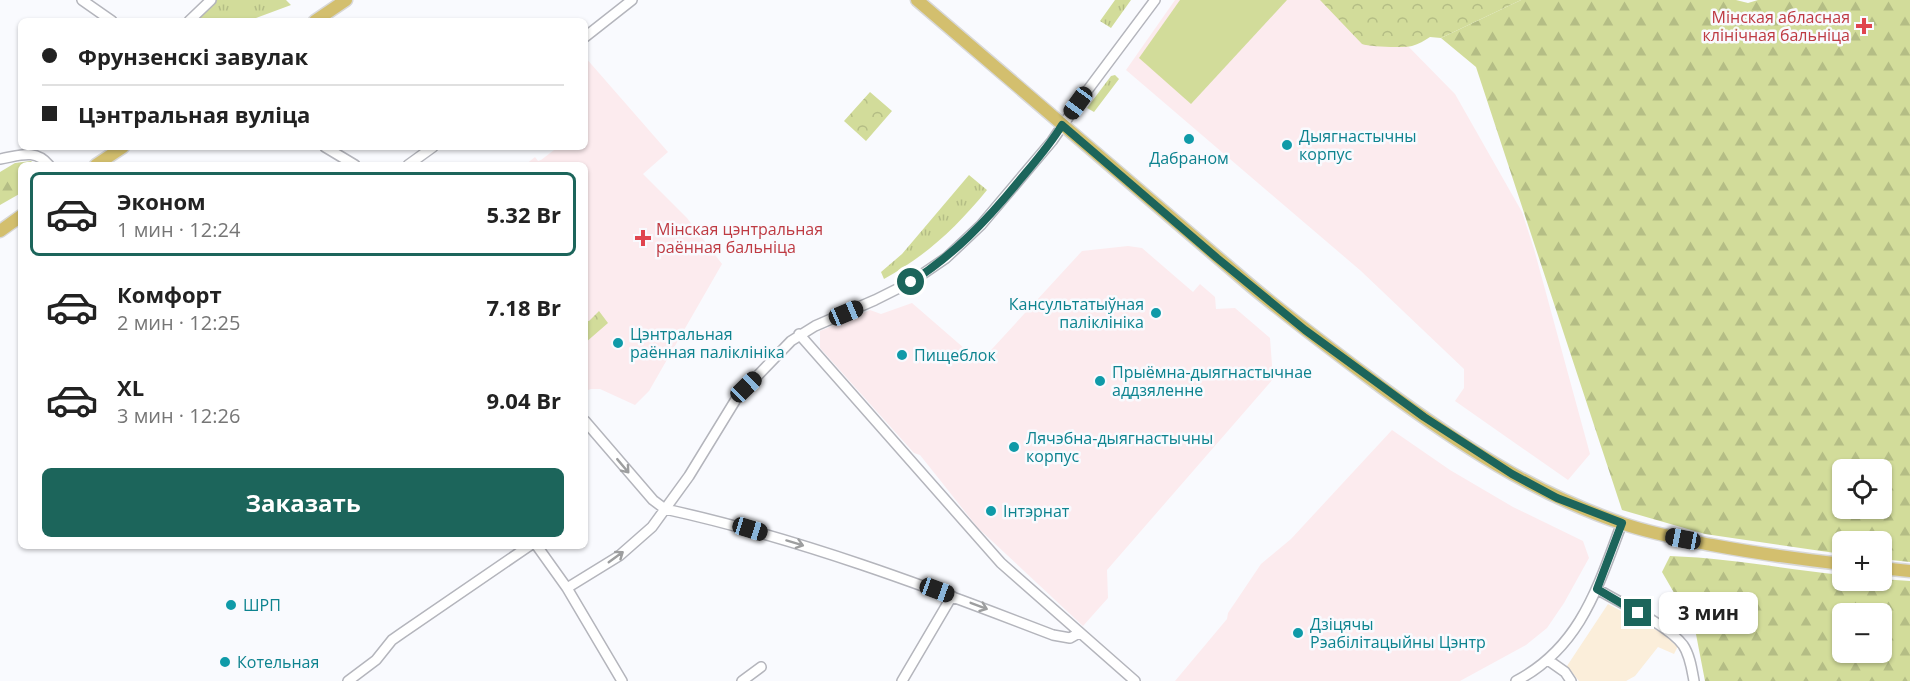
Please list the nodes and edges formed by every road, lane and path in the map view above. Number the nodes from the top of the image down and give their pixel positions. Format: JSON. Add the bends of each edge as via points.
{"nodes":[{"id":1,"x":82,"y":0,"type":"edge"},
{"id":2,"x":211,"y":0,"type":"edge"},
{"id":3,"x":346,"y":0,"type":"edge"},
{"id":4,"x":632,"y":0,"type":"edge"},
{"id":5,"x":917,"y":0,"type":"edge"},
{"id":6,"x":1155,"y":0,"type":"edge"},
{"id":7,"x":108,"y":18,"type":"edge"},
{"id":8,"x":192,"y":18,"type":"edge"},
{"id":9,"x":319,"y":18,"type":"edge"},
{"id":10,"x":588,"y":35,"type":"edge"},
{"id":11,"x":1062,"y":125,"type":"junction"},
{"id":12,"x":118,"y":150,"type":"edge"},
{"id":13,"x":331,"y":150,"type":"edge"},
{"id":14,"x":429,"y":150,"type":"edge"},
{"id":15,"x":14,"y":157,"type":"junction"},
{"id":16,"x":0,"y":159,"type":"edge"},
{"id":17,"x":46,"y":162,"type":"edge"},
{"id":18,"x":100,"y":162,"type":"edge"},
{"id":19,"x":350,"y":162,"type":"edge"},
{"id":20,"x":412,"y":162,"type":"edge"},
{"id":21,"x":0,"y":168,"type":"edge"},
{"id":22,"x":18,"y":218,"type":"edge"},
{"id":23,"x":0,"y":231,"type":"edge"},
{"id":24,"x":799,"y":334,"type":"junction"},
{"id":25,"x":588,"y":424,"type":"edge"},
{"id":26,"x":665,"y":509,"type":"junction"},
{"id":27,"x":1622,"y":523,"type":"junction"},
{"id":28,"x":525,"y":549,"type":"edge"},
{"id":29,"x":539,"y":549,"type":"edge"},
{"id":30,"x":1832,"y":563,"type":"edge"},
{"id":31,"x":1892,"y":569,"type":"edge"},
{"id":32,"x":1910,"y":571,"type":"edge"},
{"id":33,"x":567,"y":588,"type":"junction"},
{"id":34,"x":1597,"y":589,"type":"junction"},
{"id":35,"x":952,"y":596,"type":"junction"},
{"id":36,"x":1079,"y":633,"type":"junction"},
{"id":37,"x":1548,"y":660,"type":"junction"},
{"id":38,"x":761,"y":667,"type":"dead end"},
{"id":39,"x":348,"y":681,"type":"edge"},
{"id":40,"x":622,"y":681,"type":"edge"},
{"id":41,"x":742,"y":681,"type":"edge"},
{"id":42,"x":902,"y":681,"type":"edge"},
{"id":43,"x":1135,"y":681,"type":"edge"},
{"id":44,"x":1516,"y":681,"type":"edge"},
{"id":45,"x":1571,"y":681,"type":"edge"},
{"id":46,"x":1695,"y":681,"type":"edge"}],
"edges":[{"from":1,"to":7,"type":"street"},
{"from":2,"to":8,"type":"street"},
{"from":3,"to":9,"type":"main road"},
{"from":4,"to":10,"type":"street"},
{"from":5,"to":11,"type":"main road"},
{"from":6,"to":11,"type":"street"},
{"from":11,"to":24,"type":"street","via":[[981,225],[946,258],[911,282]]},
{"from":11,"to":27,"type":"main road","via":[[1298,325],[1424,417],[1512,474],[1557,498]]},
{"from":12,"to":18,"type":"main road"},
{"from":13,"to":19,"type":"street"},
{"from":14,"to":20,"type":"street"},
{"from":15,"to":16,"type":"street"},
{"from":15,"to":17,"type":"street","via":[[38,155]]},
{"from":15,"to":21,"type":"street"},
{"from":22,"to":23,"type":"main road"},
{"from":24,"to":26,"type":"street","via":[[738,396]]},
{"from":24,"to":36,"type":"street","via":[[1001,563]]},
{"from":25,"to":26,"type":"street","one_way":true},
{"from":33,"to":26,"type":"street","one_way":true,"via":[[619,556],[652,527]]},
{"from":26,"to":35,"type":"street","one_way":true,"via":[[781,538]]},
{"from":27,"to":30,"type":"main road","via":[[1660,535]]},
{"from":27,"to":34,"type":"street"},
{"from":28,"to":39,"type":"street","via":[[392,640],[376,660]]},
{"from":29,"to":33,"type":"street"},
{"from":31,"to":32,"type":"main road"},
{"from":33,"to":40,"type":"street"},
{"from":34,"to":37,"type":"street","via":[[1583,618]]},
{"from":34,"to":46,"type":"street","via":[[1682,644]]},
{"from":35,"to":36,"type":"street","one_way":true,"via":[[1053,635],[1070,638]]},
{"from":35,"to":42,"type":"street"},
{"from":36,"to":43,"type":"street"},
{"from":37,"to":44,"type":"street"},
{"from":37,"to":45,"type":"street"},
{"from":38,"to":41,"type":"street"}]}
